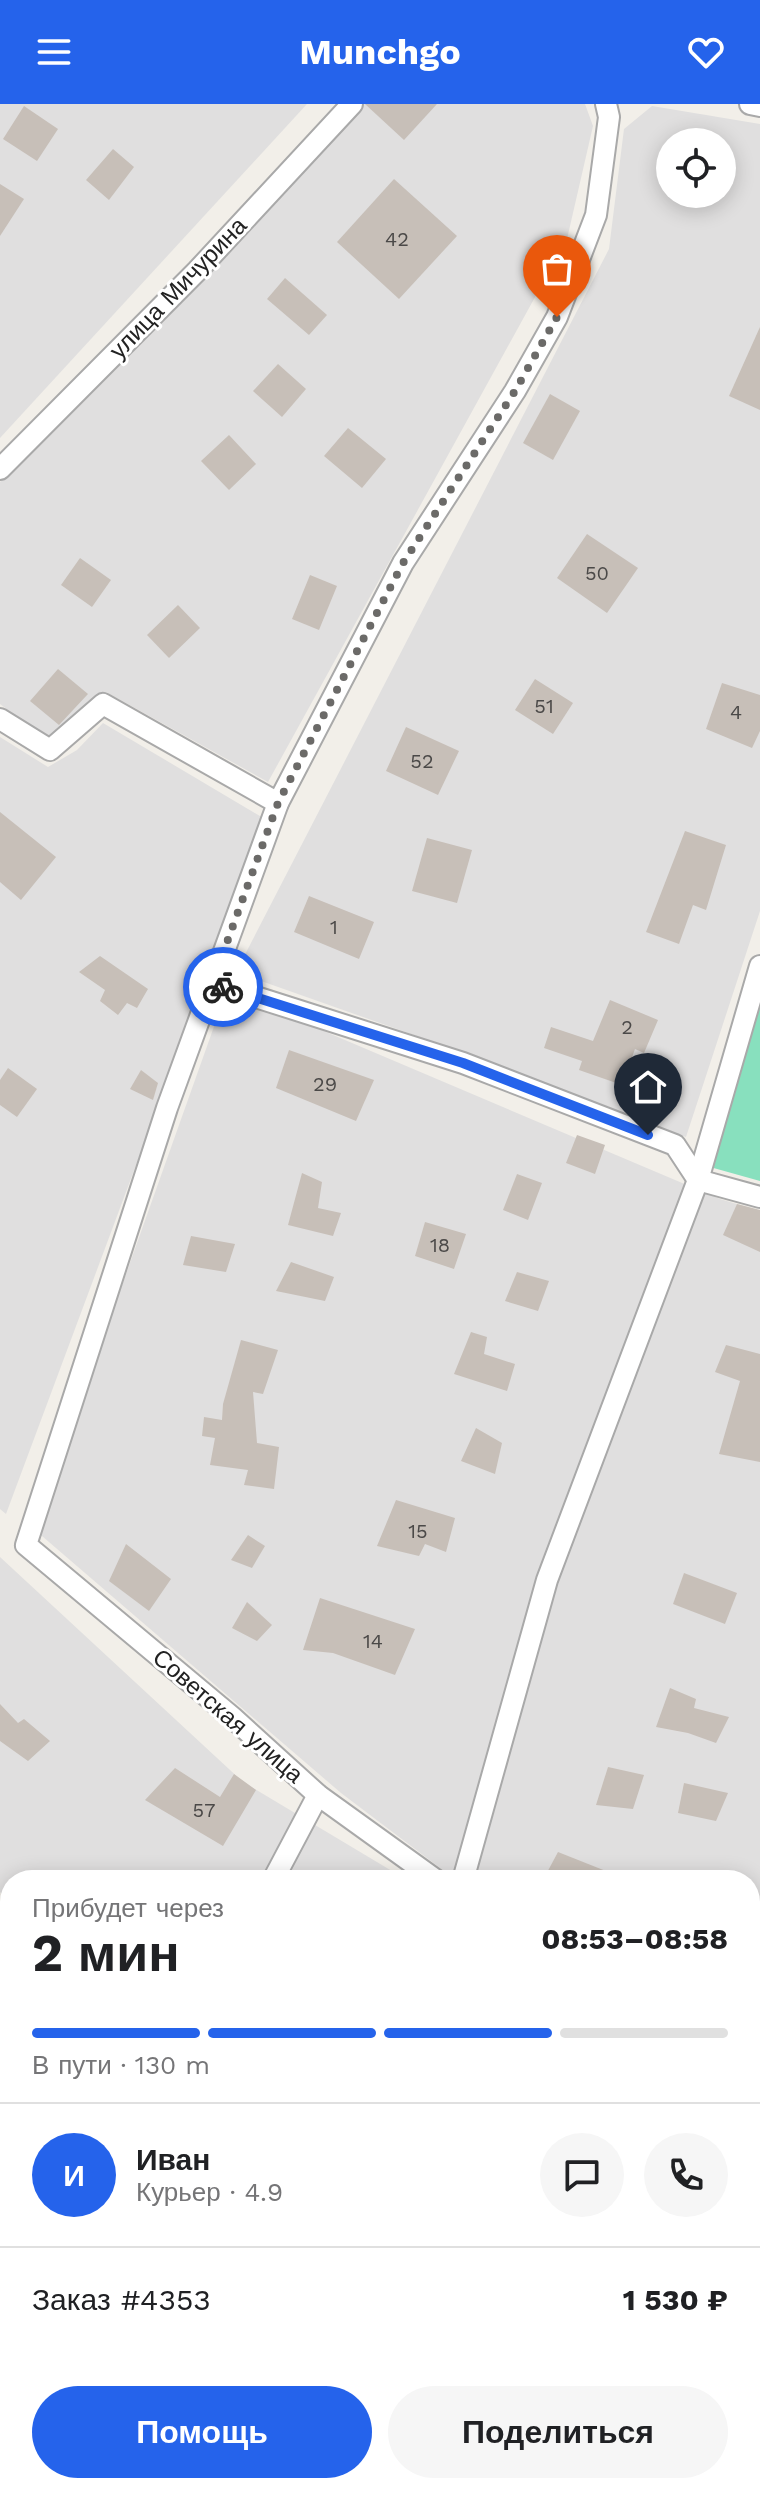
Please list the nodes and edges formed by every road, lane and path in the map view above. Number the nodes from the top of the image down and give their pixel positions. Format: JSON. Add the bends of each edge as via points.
{"nodes":[{"id":1,"x":352,"y":104,"type":"edge"},
{"id":2,"x":606,"y":104,"type":"edge"},
{"id":3,"x":750,"y":104,"type":"edge"},
{"id":4,"x":760,"y":106,"type":"edge"},
{"id":5,"x":0,"y":469,"type":"edge"},
{"id":6,"x":0,"y":719,"type":"edge"},
{"id":7,"x":278,"y":803,"type":"junction"},
{"id":8,"x":760,"y":966,"type":"edge"},
{"id":9,"x":212,"y":983,"type":"junction"},
{"id":10,"x":698,"y":1180,"type":"junction"},
{"id":11,"x":760,"y":1197,"type":"edge"},
{"id":12,"x":318,"y":1795,"type":"junction"},
{"id":13,"x":278,"y":1870,"type":"edge"},
{"id":14,"x":422,"y":1870,"type":"edge"},
{"id":15,"x":466,"y":1870,"type":"edge"}],
"edges":[{"from":1,"to":5,"type":"street","name":"улица Мичурина","via":[[197,271]]},
{"from":2,"to":7,"type":"street","via":[[609,117],[596,215],[557,317],[403,563]]},
{"from":3,"to":4,"type":"street"},
{"from":6,"to":7,"type":"street","via":[[50,750],[103,704]]},
{"from":7,"to":9,"type":"street"},
{"from":8,"to":10,"type":"street"},
{"from":9,"to":10,"type":"street","via":[[463,1063],[675,1145]]},
{"from":9,"to":12,"type":"street","name":"Советская улица","via":[[26,1545]]},
{"from":10,"to":11,"type":"street"},
{"from":10,"to":15,"type":"street","via":[[547,1580]]},
{"from":12,"to":13,"type":"street"},
{"from":12,"to":14,"type":"street","name":"Советская улица"}]}
